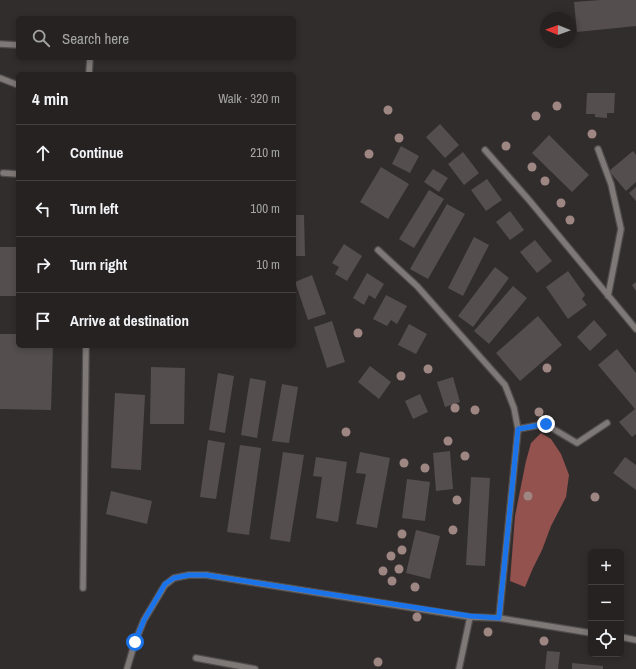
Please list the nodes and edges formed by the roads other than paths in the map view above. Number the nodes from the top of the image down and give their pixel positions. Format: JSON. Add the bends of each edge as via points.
{"nodes":[{"id":1,"x":0,"y":44,"type":"edge"},
{"id":2,"x":16,"y":45,"type":"edge"},
{"id":3,"x":90,"y":60,"type":"edge"},
{"id":4,"x":90,"y":72,"type":"edge"},
{"id":5,"x":0,"y":78,"type":"edge"},
{"id":6,"x":16,"y":84,"type":"edge"},
{"id":7,"x":598,"y":149,"type":"dead end"},
{"id":8,"x":485,"y":150,"type":"dead end"},
{"id":9,"x":3,"y":173,"type":"dead end"},
{"id":10,"x":16,"y":174,"type":"edge"},
{"id":11,"x":378,"y":250,"type":"dead end"},
{"id":12,"x":608,"y":296,"type":"junction"},
{"id":13,"x":636,"y":329,"type":"edge"},
{"id":14,"x":86,"y":348,"type":"edge"},
{"id":15,"x":607,"y":423,"type":"dead end"},
{"id":16,"x":518,"y":429,"type":"junction"},
{"id":17,"x":83,"y":588,"type":"dead end"},
{"id":18,"x":470,"y":616,"type":"junction"},
{"id":19,"x":499,"y":618,"type":"junction"},
{"id":20,"x":588,"y":633,"type":"edge"},
{"id":21,"x":624,"y":638,"type":"edge"},
{"id":22,"x":636,"y":640,"type":"edge"},
{"id":23,"x":196,"y":658,"type":"dead end"},
{"id":24,"x":127,"y":669,"type":"edge"},
{"id":25,"x":255,"y":669,"type":"edge"},
{"id":26,"x":459,"y":669,"type":"edge"}],
"edges":[{"from":1,"to":2,"type":"lane"},
{"from":3,"to":4,"type":"lane"},
{"from":5,"to":6,"type":"lane"},
{"from":7,"to":12,"type":"lane","via":[[611,184],[621,229]]},
{"from":8,"to":12,"type":"lane"},
{"from":9,"to":10,"type":"lane"},
{"from":11,"to":16,"type":"lane","via":[[417,286],[505,385],[514,408]]},
{"from":12,"to":13,"type":"lane"},
{"from":14,"to":17,"type":"lane"},
{"from":15,"to":16,"type":"lane","via":[[577,442],[546,424]]},
{"from":16,"to":19,"type":"lane"},
{"from":18,"to":19,"type":"lane"},
{"from":18,"to":24,"type":"lane","via":[[206,575],[183,576],[165,584],[144,620]]},
{"from":18,"to":26,"type":"lane"},
{"from":19,"to":20,"type":"lane"},
{"from":21,"to":22,"type":"lane"},
{"from":23,"to":25,"type":"lane"}]}
